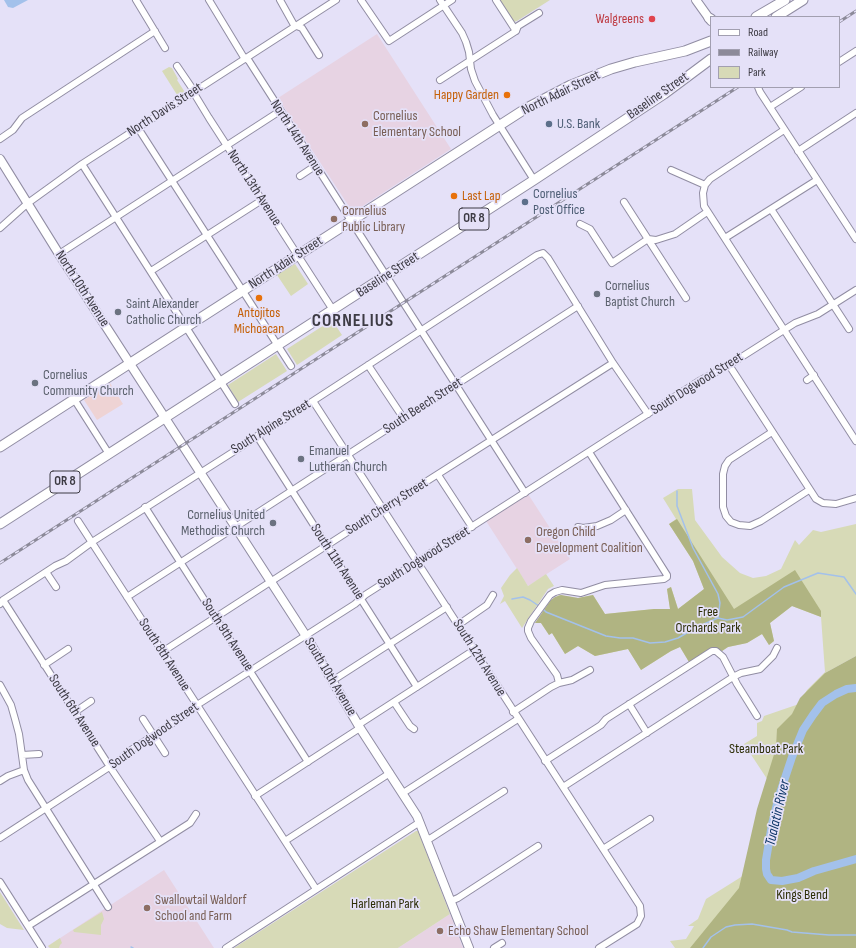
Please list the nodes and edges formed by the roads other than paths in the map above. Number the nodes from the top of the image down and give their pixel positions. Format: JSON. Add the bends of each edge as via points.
{"nodes":[{"id":1,"x":136,"y":0,"type":"edge"},
{"id":2,"x":209,"y":0,"type":"edge"},
{"id":3,"x":280,"y":0,"type":"edge"},
{"id":4,"x":336,"y":0,"type":"edge"},
{"id":5,"x":361,"y":0,"type":"edge"},
{"id":6,"x":452,"y":0,"type":"edge"},
{"id":7,"x":496,"y":0,"type":"edge"},
{"id":8,"x":696,"y":0,"type":"edge"},
{"id":9,"x":785,"y":0,"type":"edge"},
{"id":10,"x":803,"y":0,"type":"edge"},
{"id":11,"x":442,"y":3,"type":"edge"},
{"id":12,"x":776,"y":5,"type":"junction"},
{"id":13,"x":539,"y":13,"type":"dead end"},
{"id":14,"x":758,"y":16,"type":"edge"},
{"id":15,"x":763,"y":16,"type":"edge"},
{"id":16,"x":778,"y":16,"type":"edge"},
{"id":17,"x":710,"y":19,"type":"edge"},
{"id":18,"x":296,"y":26,"type":"junction"},
{"id":19,"x":155,"y":31,"type":"junction"},
{"id":20,"x":516,"y":31,"type":"junction"},
{"id":21,"x":710,"y":41,"type":"edge"},
{"id":22,"x":164,"y":48,"type":"dead end"},
{"id":23,"x":856,"y":51,"type":"edge"},
{"id":24,"x":319,"y":55,"type":"dead end"},
{"id":25,"x":710,"y":58,"type":"edge"},
{"id":26,"x":245,"y":59,"type":"junction"},
{"id":27,"x":470,"y":61,"type":"junction"},
{"id":28,"x":840,"y":61,"type":"edge"},
{"id":29,"x":177,"y":66,"type":"dead end"},
{"id":30,"x":440,"y":80,"type":"dead end"},
{"id":31,"x":799,"y":88,"type":"edge"},
{"id":32,"x":759,"y":90,"type":"edge"},
{"id":33,"x":193,"y":92,"type":"junction"},
{"id":34,"x":770,"y":107,"type":"junction"},
{"id":35,"x":280,"y":111,"type":"junction"},
{"id":36,"x":856,"y":113,"type":"edge"},
{"id":37,"x":499,"y":125,"type":"junction"},
{"id":38,"x":138,"y":128,"type":"junction"},
{"id":39,"x":784,"y":130,"type":"junction"},
{"id":40,"x":0,"y":139,"type":"edge"},
{"id":41,"x":226,"y":146,"type":"junction"},
{"id":42,"x":798,"y":150,"type":"junction"},
{"id":43,"x":0,"y":159,"type":"edge"},
{"id":44,"x":82,"y":164,"type":"junction"},
{"id":45,"x":315,"y":166,"type":"junction"},
{"id":46,"x":671,"y":170,"type":"dead end"},
{"id":47,"x":300,"y":176,"type":"dead end"},
{"id":48,"x":534,"y":180,"type":"junction"},
{"id":49,"x":817,"y":180,"type":"junction"},
{"id":50,"x":172,"y":181,"type":"junction"},
{"id":51,"x":705,"y":185,"type":"junction"},
{"id":52,"x":262,"y":200,"type":"junction"},
{"id":53,"x":624,"y":202,"type":"dead end"},
{"id":54,"x":28,"y":203,"type":"junction"},
{"id":55,"x":771,"y":209,"type":"junction"},
{"id":56,"x":707,"y":212,"type":"junction"},
{"id":57,"x":116,"y":217,"type":"junction"},
{"id":58,"x":350,"y":221,"type":"junction"},
{"id":59,"x":580,"y":224,"type":"dead end"},
{"id":60,"x":0,"y":228,"type":"edge"},
{"id":61,"x":853,"y":229,"type":"edge"},
{"id":62,"x":207,"y":236,"type":"junction"},
{"id":63,"x":725,"y":238,"type":"junction"},
{"id":64,"x":648,"y":239,"type":"junction"},
{"id":65,"x":856,"y":239,"type":"edge"},
{"id":66,"x":59,"y":254,"type":"junction"},
{"id":67,"x":297,"y":255,"type":"junction"},
{"id":68,"x":151,"y":272,"type":"junction"},
{"id":69,"x":386,"y":276,"type":"junction"},
{"id":70,"x":243,"y":290,"type":"junction"},
{"id":71,"x":856,"y":290,"type":"edge"},
{"id":72,"x":686,"y":298,"type":"dead end"},
{"id":73,"x":833,"y":305,"type":"junction"},
{"id":74,"x":578,"y":306,"type":"junction"},
{"id":75,"x":333,"y":310,"type":"junction"},
{"id":76,"x":187,"y":327,"type":"junction"},
{"id":77,"x":849,"y":329,"type":"dead end"},
{"id":78,"x":784,"y":330,"type":"junction"},
{"id":79,"x":421,"y":331,"type":"junction"},
{"id":80,"x":278,"y":345,"type":"junction"},
{"id":81,"x":130,"y":363,"type":"junction"},
{"id":82,"x":613,"y":363,"type":"junction"},
{"id":83,"x":729,"y":364,"type":"junction"},
{"id":84,"x":368,"y":365,"type":"junction"},
{"id":85,"x":291,"y":366,"type":"dead end"},
{"id":86,"x":814,"y":376,"type":"junction"},
{"id":87,"x":807,"y":380,"type":"dead end"},
{"id":88,"x":221,"y":382,"type":"junction"},
{"id":89,"x":456,"y":385,"type":"junction"},
{"id":90,"x":74,"y":398,"type":"junction"},
{"id":91,"x":312,"y":401,"type":"junction"},
{"id":92,"x":235,"y":404,"type":"dead end"},
{"id":93,"x":648,"y":414,"type":"junction"},
{"id":94,"x":166,"y":418,"type":"junction"},
{"id":95,"x":404,"y":419,"type":"junction"},
{"id":96,"x":845,"y":424,"type":"junction"},
{"id":97,"x":839,"y":428,"type":"dead end"},
{"id":98,"x":772,"y":432,"type":"junction"},
{"id":99,"x":257,"y":436,"type":"junction"},
{"id":100,"x":491,"y":440,"type":"junction"},
{"id":101,"x":856,"y":441,"type":"edge"},
{"id":102,"x":0,"y":447,"type":"edge"},
{"id":103,"x":588,"y":452,"type":"junction"},
{"id":104,"x":109,"y":454,"type":"junction"},
{"id":105,"x":348,"y":455,"type":"junction"},
{"id":106,"x":200,"y":472,"type":"junction"},
{"id":107,"x":438,"y":475,"type":"junction"},
{"id":108,"x":809,"y":490,"type":"junction"},
{"id":109,"x":292,"y":491,"type":"junction"},
{"id":110,"x":525,"y":493,"type":"junction"},
{"id":111,"x":856,"y":498,"type":"edge"},
{"id":112,"x":144,"y":508,"type":"junction"},
{"id":113,"x":383,"y":509,"type":"junction"},
{"id":114,"x":626,"y":510,"type":"junction"},
{"id":115,"x":78,"y":521,"type":"dead end"},
{"id":116,"x":0,"y":524,"type":"edge"},
{"id":117,"x":236,"y":527,"type":"junction"},
{"id":118,"x":472,"y":527,"type":"junction"},
{"id":119,"x":578,"y":527,"type":"dead end"},
{"id":120,"x":92,"y":542,"type":"junction"},
{"id":121,"x":327,"y":546,"type":"junction"},
{"id":122,"x":417,"y":562,"type":"junction"},
{"id":123,"x":180,"y":563,"type":"junction"},
{"id":124,"x":46,"y":572,"type":"junction"},
{"id":125,"x":271,"y":582,"type":"junction"},
{"id":126,"x":56,"y":587,"type":"dead end"},
{"id":127,"x":492,"y":595,"type":"dead end"},
{"id":128,"x":127,"y":597,"type":"junction"},
{"id":129,"x":361,"y":599,"type":"junction"},
{"id":130,"x":2,"y":602,"type":"edge"},
{"id":131,"x":447,"y":607,"type":"junction"},
{"id":132,"x":216,"y":618,"type":"junction"},
{"id":133,"x":458,"y":625,"type":"junction"},
{"id":134,"x":306,"y":636,"type":"junction"},
{"id":135,"x":390,"y":644,"type":"junction"},
{"id":136,"x":777,"y":648,"type":"dead end"},
{"id":137,"x":68,"y":649,"type":"dead end"},
{"id":138,"x":474,"y":650,"type":"junction"},
{"id":139,"x":162,"y":652,"type":"junction"},
{"id":140,"x":44,"y":665,"type":"junction"},
{"id":141,"x":590,"y":670,"type":"dead end"},
{"id":142,"x":250,"y":671,"type":"junction"},
{"id":143,"x":733,"y":677,"type":"junction"},
{"id":144,"x":332,"y":681,"type":"junction"},
{"id":145,"x":559,"y":683,"type":"junction"},
{"id":146,"x":0,"y":685,"type":"edge"},
{"id":147,"x":417,"y":687,"type":"junction"},
{"id":148,"x":91,"y":701,"type":"dead end"},
{"id":149,"x":394,"y":702,"type":"junction"},
{"id":150,"x":629,"y":704,"type":"junction"},
{"id":151,"x":197,"y":705,"type":"junction"},
{"id":152,"x":75,"y":712,"type":"junction"},
{"id":153,"x":513,"y":712,"type":"junction"},
{"id":154,"x":757,"y":716,"type":"dead end"},
{"id":155,"x":143,"y":719,"type":"dead end"},
{"id":156,"x":518,"y":719,"type":"junction"},
{"id":157,"x":360,"y":726,"type":"junction"},
{"id":158,"x":414,"y":729,"type":"dead end"},
{"id":159,"x":647,"y":733,"type":"junction"},
{"id":160,"x":154,"y":736,"type":"junction"},
{"id":161,"x":165,"y":752,"type":"dead end"},
{"id":162,"x":38,"y":754,"type":"dead end"},
{"id":163,"x":22,"y":755,"type":"junction"},
{"id":164,"x":545,"y":761,"type":"junction"},
{"id":165,"x":308,"y":762,"type":"junction"},
{"id":166,"x":110,"y":767,"type":"junction"},
{"id":167,"x":24,"y":770,"type":"junction"},
{"id":168,"x":390,"y":774,"type":"junction"},
{"id":169,"x":0,"y":781,"type":"edge"},
{"id":170,"x":563,"y":787,"type":"junction"},
{"id":171,"x":504,"y":791,"type":"dead end"},
{"id":172,"x":403,"y":793,"type":"junction"},
{"id":173,"x":255,"y":796,"type":"junction"},
{"id":174,"x":46,"y":809,"type":"junction"},
{"id":175,"x":196,"y":814,"type":"dead end"},
{"id":176,"x":650,"y":819,"type":"dead end"},
{"id":177,"x":420,"y":822,"type":"junction"},
{"id":178,"x":0,"y":838,"type":"edge"},
{"id":179,"x":427,"y":839,"type":"junction"},
{"id":180,"x":160,"y":841,"type":"junction"},
{"id":181,"x":285,"y":841,"type":"junction"},
{"id":182,"x":538,"y":846,"type":"dead end"},
{"id":183,"x":603,"y":849,"type":"junction"},
{"id":184,"x":0,"y":882,"type":"edge"},
{"id":185,"x":94,"y":884,"type":"junction"},
{"id":186,"x":316,"y":890,"type":"junction"},
{"id":187,"x":451,"y":901,"type":"junction"},
{"id":188,"x":108,"y":907,"type":"dead end"},
{"id":189,"x":28,"y":926,"type":"junction"},
{"id":190,"x":502,"y":943,"type":"dead end"},
{"id":191,"x":42,"y":948,"type":"edge"},
{"id":192,"x":226,"y":948,"type":"edge"},
{"id":193,"x":469,"y":948,"type":"edge"},
{"id":194,"x":494,"y":948,"type":"edge"},
{"id":195,"x":599,"y":948,"type":"edge"}],
"edges":[{"from":1,"to":19,"type":"street"},
{"from":2,"to":26,"type":"street","name":"North 14th Avenue"},
{"from":3,"to":18,"type":"street"},
{"from":4,"to":18,"type":"street","name":"North Davis Street"},
{"from":5,"to":11,"type":"street","via":[[389,41]]},
{"from":6,"to":11,"type":"street"},
{"from":7,"to":20,"type":"street"},
{"from":8,"to":17,"type":"main road"},
{"from":9,"to":12,"type":"highway"},
{"from":10,"to":16,"type":"highway"},
{"from":11,"to":27,"type":"street","via":[[466,42]]},
{"from":12,"to":14,"type":"highway"},
{"from":12,"to":15,"type":"highway"},
{"from":13,"to":20,"type":"street","via":[[518,26]]},
{"from":18,"to":24,"type":"street","via":[[302,28]]},
{"from":18,"to":26,"type":"street","name":"North Davis Street"},
{"from":19,"to":22,"type":"street"},
{"from":19,"to":40,"type":"street","via":[[22,118],[13,130]]},
{"from":20,"to":27,"type":"street"},
{"from":21,"to":37,"type":"highway","name":"North Adair Street","via":[[686,51],[635,62],[595,75],[546,98]]},
{"from":23,"to":28,"type":"street"},
{"from":25,"to":48,"type":"highway","name":"Baseline Street","number":"OR 8","via":[[664,94]]},
{"from":26,"to":33,"type":"street","name":"North Davis Street"},
{"from":26,"to":35,"type":"street","name":"North 14th Avenue","via":[[249,61]]},
{"from":27,"to":30,"type":"street"},
{"from":27,"to":37,"type":"street","via":[[475,81]]},
{"from":29,"to":33,"type":"street","name":"North 13th Avenue"},
{"from":31,"to":34,"type":"street"},
{"from":32,"to":34,"type":"street"},
{"from":33,"to":38,"type":"street","name":"North Davis Street"},
{"from":33,"to":41,"type":"street","name":"North 13th Avenue"},
{"from":34,"to":39,"type":"street"},
{"from":35,"to":41,"type":"street"},
{"from":35,"to":45,"type":"street","name":"North 14th Avenue"},
{"from":36,"to":42,"type":"street"},
{"from":37,"to":48,"type":"street"},
{"from":37,"to":58,"type":"highway","name":"North Adair Street"},
{"from":38,"to":44,"type":"street","name":"North Davis Street"},
{"from":38,"to":50,"type":"street"},
{"from":39,"to":42,"type":"street"},
{"from":39,"to":51,"type":"street","via":[[715,174]]},
{"from":41,"to":50,"type":"street"},
{"from":41,"to":52,"type":"street","name":"North 13th Avenue"},
{"from":42,"to":49,"type":"street"},
{"from":43,"to":54,"type":"main road","name":"North 10th Avenue"},
{"from":44,"to":54,"type":"street","name":"North Davis Street"},
{"from":44,"to":57,"type":"street"},
{"from":45,"to":47,"type":"street"},
{"from":45,"to":58,"type":"street","name":"North 14th Avenue"},
{"from":46,"to":51,"type":"street"},
{"from":48,"to":69,"type":"highway","name":"Baseline Street","number":"OR 8"},
{"from":49,"to":55,"type":"street"},
{"from":49,"to":61,"type":"street"},
{"from":50,"to":57,"type":"street"},
{"from":50,"to":62,"type":"street"},
{"from":51,"to":56,"type":"street","via":[[703,201]]},
{"from":52,"to":62,"type":"street"},
{"from":52,"to":67,"type":"street","name":"North 13th Avenue"},
{"from":53,"to":64,"type":"street"},
{"from":54,"to":60,"type":"street","name":"North Davis Street"},
{"from":54,"to":66,"type":"main road","name":"North 10th Avenue"},
{"from":55,"to":63,"type":"street"},
{"from":55,"to":73,"type":"street"},
{"from":56,"to":63,"type":"street"},
{"from":56,"to":64,"type":"street","via":[[675,234],[656,240]]},
{"from":57,"to":66,"type":"street"},
{"from":57,"to":68,"type":"street"},
{"from":58,"to":67,"type":"highway","name":"North Adair Street"},
{"from":58,"to":69,"type":"street","name":"North 14th Avenue"},
{"from":59,"to":64,"type":"street","via":[[590,229],[612,264]]},
{"from":61,"to":65,"type":"street"},
{"from":62,"to":68,"type":"street"},
{"from":62,"to":70,"type":"street"},
{"from":63,"to":78,"type":"street"},
{"from":64,"to":72,"type":"street"},
{"from":66,"to":81,"type":"main road","name":"North 10th Avenue"},
{"from":67,"to":70,"type":"highway","name":"North Adair Street"},
{"from":67,"to":75,"type":"street","name":"North 13th Avenue"},
{"from":68,"to":76,"type":"street"},
{"from":69,"to":75,"type":"highway","name":"Baseline Street","number":"OR 8"},
{"from":69,"to":79,"type":"street","name":"North 14th Avenue"},
{"from":70,"to":76,"type":"highway","name":"North Adair Street"},
{"from":70,"to":80,"type":"street"},
{"from":71,"to":73,"type":"street","name":"South Dogwood Street"},
{"from":73,"to":77,"type":"street"},
{"from":73,"to":78,"type":"street","name":"South Dogwood Street"},
{"from":74,"to":79,"type":"street","name":"South Alpine Street","via":[[543,253]]},
{"from":74,"to":82,"type":"street"},
{"from":74,"to":89,"type":"street","name":"South Beech Street"},
{"from":75,"to":80,"type":"highway","name":"Baseline Street","number":"OR 8"},
{"from":76,"to":81,"type":"highway","name":"North Adair Street"},
{"from":76,"to":88,"type":"street"},
{"from":78,"to":83,"type":"street","name":"South Dogwood Street"},
{"from":78,"to":86,"type":"street"},
{"from":79,"to":84,"type":"street","name":"South Alpine Street"},
{"from":79,"to":89,"type":"street","name":"North 14th Avenue"},
{"from":80,"to":85,"type":"street"},
{"from":80,"to":88,"type":"highway","name":"Baseline Street","number":"OR 8"},
{"from":81,"to":90,"type":"highway","name":"North Adair Street"},
{"from":81,"to":94,"type":"main road","name":"North 10th Avenue"},
{"from":82,"to":93,"type":"street"},
{"from":82,"to":100,"type":"street","name":"South Cherry Street"},
{"from":83,"to":93,"type":"street","name":"South Dogwood Street"},
{"from":83,"to":98,"type":"street"},
{"from":84,"to":91,"type":"street","name":"South Alpine Street"},
{"from":84,"to":95,"type":"street"},
{"from":86,"to":87,"type":"street"},
{"from":86,"to":96,"type":"street"},
{"from":88,"to":92,"type":"street"},
{"from":88,"to":94,"type":"highway","name":"Baseline Street","number":"OR 8"},
{"from":89,"to":95,"type":"street","name":"South Beech Street"},
{"from":89,"to":100,"type":"street","name":"North 14th Avenue"},
{"from":90,"to":102,"type":"highway","name":"North Adair Street"},
{"from":90,"to":104,"type":"street"},
{"from":91,"to":99,"type":"street","name":"South Alpine Street"},
{"from":91,"to":105,"type":"street","name":"South 12th Avenue"},
{"from":93,"to":103,"type":"street","name":"South Dogwood Street"},
{"from":94,"to":104,"type":"highway","name":"Baseline Street","number":"OR 8"},
{"from":94,"to":106,"type":"main road","name":"South 10th Avenue"},
{"from":95,"to":105,"type":"street","name":"South Beech Street"},
{"from":96,"to":97,"type":"street"},
{"from":96,"to":101,"type":"street"},
{"from":98,"to":108,"type":"street"},
{"from":98,"to":108,"type":"street","via":[[729,460],[725,466],[723,507],[726,516],[731,522],[750,526]]},
{"from":99,"to":106,"type":"street","name":"South Alpine Street"},
{"from":99,"to":109,"type":"street","name":"South 11th Avenue"},
{"from":100,"to":107,"type":"street","name":"South Cherry Street"},
{"from":100,"to":110,"type":"street","name":"North 14th Avenue"},
{"from":103,"to":110,"type":"street","name":"South Dogwood Street"},
{"from":103,"to":114,"type":"street"},
{"from":104,"to":116,"type":"highway","name":"Baseline Street","number":"OR 8"},
{"from":105,"to":109,"type":"street","name":"South Beech Street"},
{"from":105,"to":113,"type":"street","name":"South 12th Avenue"},
{"from":106,"to":112,"type":"street","name":"South Alpine Street"},
{"from":106,"to":117,"type":"main road","name":"South 10th Avenue"},
{"from":107,"to":113,"type":"street","name":"South Cherry Street"},
{"from":107,"to":118,"type":"street"},
{"from":108,"to":111,"type":"street","via":[[822,502],[836,504]]},
{"from":109,"to":117,"type":"street","name":"South Beech Street"},
{"from":109,"to":121,"type":"street","name":"South 11th Avenue"},
{"from":110,"to":118,"type":"street","name":"South Dogwood Street"},
{"from":112,"to":120,"type":"street","name":"South Alpine Street"},
{"from":112,"to":123,"type":"street","name":"South 9th Avenue"},
{"from":113,"to":121,"type":"street","name":"South Cherry Street"},
{"from":113,"to":122,"type":"street","name":"South 12th Avenue"},
{"from":114,"to":119,"type":"street","via":[[597,526]]},
{"from":114,"to":145,"type":"street","via":[[667,577],[660,580],[599,586],[581,593],[562,590],[552,593],[536,614],[528,631],[557,675]]},
{"from":115,"to":120,"type":"street","name":"South 8th Avenue"},
{"from":117,"to":123,"type":"street","name":"South Beech Street"},
{"from":117,"to":125,"type":"main road","name":"South 10th Avenue"},
{"from":118,"to":122,"type":"street","name":"South Dogwood Street"},
{"from":120,"to":124,"type":"street","name":"South Alpine Street"},
{"from":120,"to":128,"type":"street","name":"South 8th Avenue"},
{"from":121,"to":125,"type":"street","name":"South Cherry Street"},
{"from":121,"to":129,"type":"street","name":"South 11th Avenue"},
{"from":122,"to":129,"type":"street","name":"South Dogwood Street"},
{"from":122,"to":131,"type":"street","name":"South 12th Avenue"},
{"from":123,"to":128,"type":"street","name":"South Beech Street"},
{"from":123,"to":132,"type":"street","name":"South 9th Avenue"},
{"from":124,"to":126,"type":"street"},
{"from":124,"to":130,"type":"street","name":"South Alpine Street"},
{"from":125,"to":132,"type":"street","name":"South Cherry Street"},
{"from":125,"to":134,"type":"main road","name":"South 10th Avenue"},
{"from":127,"to":133,"type":"street","via":[[487,606]]},
{"from":128,"to":139,"type":"street","name":"South 8th Avenue"},
{"from":129,"to":134,"type":"street","name":"South Dogwood Street"},
{"from":129,"to":135,"type":"street","name":"South 11th Avenue"},
{"from":130,"to":140,"type":"street","name":"South 6th Avenue"},
{"from":131,"to":133,"type":"street","name":"South 12th Avenue"},
{"from":131,"to":135,"type":"street"},
{"from":132,"to":139,"type":"street","name":"South Cherry Street"},
{"from":132,"to":142,"type":"street","name":"South 9th Avenue"},
{"from":133,"to":138,"type":"street","name":"South 12th Avenue"},
{"from":134,"to":142,"type":"street","name":"South Dogwood Street"},
{"from":134,"to":144,"type":"main road","name":"South 10th Avenue"},
{"from":135,"to":144,"type":"street"},
{"from":135,"to":147,"type":"street","name":"South 11th Avenue"},
{"from":136,"to":143,"type":"street","via":[[760,669]]},
{"from":137,"to":140,"type":"street"},
{"from":138,"to":147,"type":"street"},
{"from":138,"to":153,"type":"street","name":"South 12th Avenue"},
{"from":139,"to":151,"type":"street","name":"South 8th Avenue"},
{"from":140,"to":152,"type":"street","name":"South 6th Avenue"},
{"from":141,"to":145,"type":"street","via":[[572,680]]},
{"from":142,"to":151,"type":"street","name":"South Dogwood Street"},
{"from":142,"to":165,"type":"street","name":"South 9th Avenue"},
{"from":143,"to":150,"type":"street","via":[[723,656],[716,651],[709,652]]},
{"from":143,"to":154,"type":"street"},
{"from":143,"to":159,"type":"street"},
{"from":144,"to":157,"type":"main road","name":"South 10th Avenue"},
{"from":145,"to":153,"type":"street"},
{"from":146,"to":163,"type":"street","via":[[11,705]]},
{"from":147,"to":149,"type":"street"},
{"from":148,"to":152,"type":"street"},
{"from":149,"to":157,"type":"street"},
{"from":149,"to":158,"type":"street"},
{"from":150,"to":159,"type":"street"},
{"from":150,"to":164,"type":"street"},
{"from":151,"to":160,"type":"street","name":"South Dogwood Street"},
{"from":151,"to":173,"type":"street","name":"South 8th Avenue"},
{"from":152,"to":166,"type":"street","name":"South 6th Avenue"},
{"from":153,"to":156,"type":"street","name":"South 12th Avenue"},
{"from":155,"to":160,"type":"street"},
{"from":156,"to":164,"type":"street","name":"South 12th Avenue"},
{"from":156,"to":172,"type":"street"},
{"from":157,"to":165,"type":"street"},
{"from":157,"to":168,"type":"main road","name":"South 10th Avenue"},
{"from":159,"to":170,"type":"street"},
{"from":160,"to":161,"type":"street"},
{"from":160,"to":166,"type":"street","name":"South Dogwood Street"},
{"from":162,"to":163,"type":"street"},
{"from":163,"to":167,"type":"street"},
{"from":164,"to":170,"type":"street","name":"South 12th Avenue"},
{"from":165,"to":173,"type":"street"},
{"from":166,"to":174,"type":"street","name":"South Dogwood Street"},
{"from":166,"to":180,"type":"street","name":"South 6th Avenue"},
{"from":167,"to":169,"type":"street"},
{"from":167,"to":174,"type":"street"},
{"from":168,"to":172,"type":"main road","name":"South 10th Avenue"},
{"from":168,"to":181,"type":"street"},
{"from":170,"to":183,"type":"street","name":"South 12th Avenue"},
{"from":171,"to":179,"type":"street"},
{"from":172,"to":177,"type":"main road","name":"South 10th Avenue"},
{"from":173,"to":181,"type":"street","name":"South 8th Avenue"},
{"from":174,"to":178,"type":"street","name":"South Dogwood Street"},
{"from":174,"to":185,"type":"street"},
{"from":175,"to":180,"type":"street","via":[[190,823]]},
{"from":176,"to":183,"type":"street"},
{"from":177,"to":179,"type":"main road","name":"South 10th Avenue"},
{"from":177,"to":186,"type":"street"},
{"from":179,"to":187,"type":"main road","name":"South 10th Avenue"},
{"from":180,"to":185,"type":"street"},
{"from":181,"to":186,"type":"street","name":"South 8th Avenue"},
{"from":182,"to":187,"type":"street"},
{"from":183,"to":195,"type":"street","name":"South 12th Avenue","via":[[640,906],[641,916],[637,924]]},
{"from":184,"to":189,"type":"street"},
{"from":185,"to":188,"type":"street"},
{"from":185,"to":189,"type":"street"},
{"from":186,"to":192,"type":"street"},
{"from":187,"to":193,"type":"main road","name":"South 10th Avenue"},
{"from":189,"to":191,"type":"street"},
{"from":190,"to":194,"type":"street"}]}
